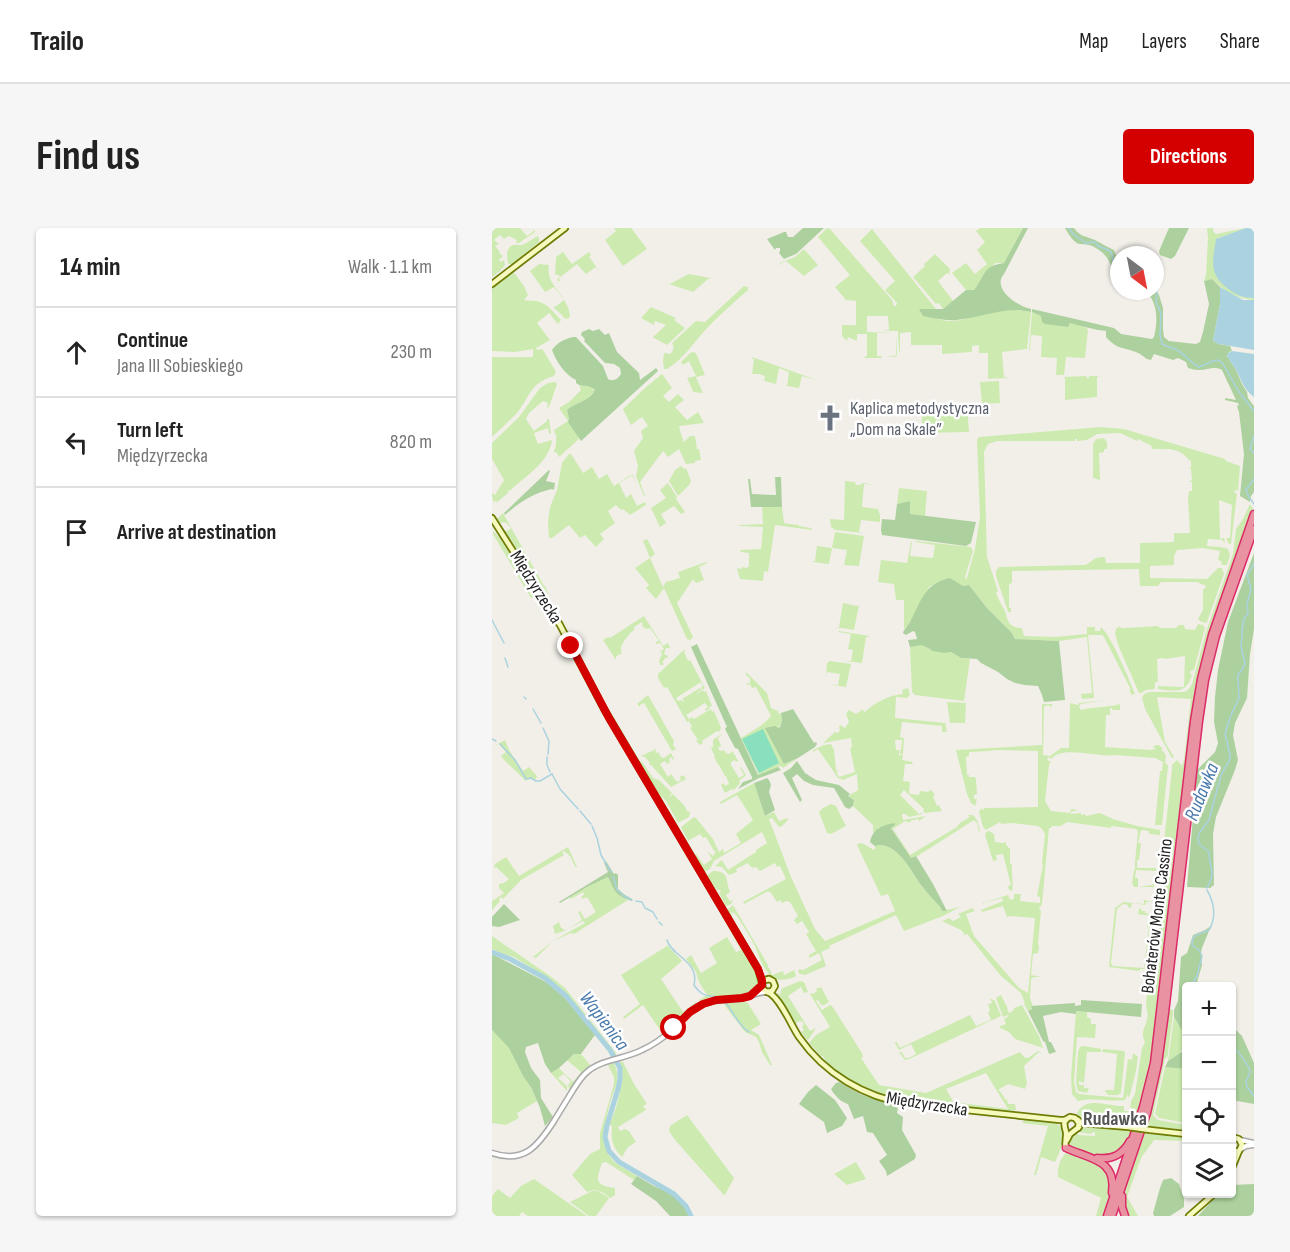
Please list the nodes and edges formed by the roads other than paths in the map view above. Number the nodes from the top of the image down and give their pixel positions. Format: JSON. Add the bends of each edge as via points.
{"nodes":[{"id":1,"x":565,"y":228,"type":"edge"},
{"id":2,"x":492,"y":284,"type":"edge"},
{"id":3,"x":1254,"y":514,"type":"edge"},
{"id":4,"x":492,"y":518,"type":"edge"},
{"id":5,"x":1254,"y":529,"type":"edge"},
{"id":6,"x":758,"y":969,"type":"junction"},
{"id":7,"x":769,"y":979,"type":"junction"},
{"id":8,"x":762,"y":984,"type":"junction"},
{"id":9,"x":774,"y":989,"type":"junction"},
{"id":10,"x":766,"y":992,"type":"junction"},
{"id":11,"x":750,"y":996,"type":"junction"},
{"id":12,"x":780,"y":1005,"type":"junction"},
{"id":13,"x":1041,"y":1118,"type":"junction"},
{"id":14,"x":1066,"y":1119,"type":"junction"},
{"id":15,"x":1078,"y":1120,"type":"junction"},
{"id":16,"x":1096,"y":1124,"type":"junction"},
{"id":17,"x":1138,"y":1126,"type":"junction"},
{"id":18,"x":1064,"y":1127,"type":"junction"},
{"id":19,"x":1075,"y":1130,"type":"junction"},
{"id":20,"x":1182,"y":1134,"type":"edge"},
{"id":21,"x":1236,"y":1137,"type":"edge"},
{"id":22,"x":1240,"y":1139,"type":"junction"},
{"id":23,"x":1254,"y":1144,"type":"edge"},
{"id":24,"x":1065,"y":1146,"type":"junction"},
{"id":25,"x":1240,"y":1150,"type":"junction"},
{"id":26,"x":1236,"y":1151,"type":"edge"},
{"id":27,"x":492,"y":1153,"type":"edge"},
{"id":28,"x":1091,"y":1157,"type":"junction"},
{"id":29,"x":1236,"y":1158,"type":"edge"},
{"id":30,"x":1123,"y":1185,"type":"junction"},
{"id":31,"x":1209,"y":1198,"type":"edge"},
{"id":32,"x":1110,"y":1214,"type":"edge"},
{"id":33,"x":1125,"y":1216,"type":"edge"},
{"id":34,"x":1189,"y":1216,"type":"edge"}],
"edges":[{"from":1,"to":2,"type":"main road"},
{"from":3,"to":17,"type":"highway","name":"Bohaterów Monte Cassino","via":[[1201,679],[1157,1043]]},
{"from":4,"to":6,"type":"main road","name":"Międzyrzecka","via":[[560,625],[604,709]]},
{"from":5,"to":30,"type":"highway","name":"Bohaterów Monte Cassino","via":[[1216,636],[1205,680],[1158,1064],[1147,1113]]},
{"from":6,"to":7,"type":"main road","name":"Międzyrzecka"},
{"from":6,"to":8,"type":"main road","name":"Międzyrzecka"},
{"from":7,"to":8,"type":"main road"},
{"from":7,"to":9,"type":"main road"},
{"from":8,"to":10,"type":"main road"},
{"from":8,"to":11,"type":"street"},
{"from":9,"to":10,"type":"main road"},
{"from":9,"to":12,"type":"main road","name":"Międzyrzecka"},
{"from":10,"to":11,"type":"street"},
{"from":10,"to":12,"type":"main road","name":"Międzyrzecka"},
{"from":11,"to":27,"type":"street","via":[[703,1004],[652,1044],[593,1068],[584,1074],[531,1150],[511,1156]]},
{"from":12,"to":13,"type":"main road","name":"Międzyrzecka","via":[[820,1061],[866,1092],[905,1103]]},
{"from":13,"to":14,"type":"main road","name":"Międzyrzecka"},
{"from":13,"to":18,"type":"main road","name":"Międzyrzecka"},
{"from":14,"to":15,"type":"main road"},
{"from":14,"to":18,"type":"main road"},
{"from":15,"to":16,"type":"main road"},
{"from":15,"to":19,"type":"main road"},
{"from":16,"to":19,"type":"main road"},
{"from":16,"to":20,"type":"main road","bridge":true},
{"from":17,"to":28,"type":"highway","via":[[1118,1155],[1109,1159]]},
{"from":17,"to":32,"type":"highway","name":"Bohaterów Monte Cassino"},
{"from":18,"to":19,"type":"main road"},
{"from":18,"to":24,"type":"main road"},
{"from":19,"to":24,"type":"main road"},
{"from":21,"to":22,"type":"main road"},
{"from":22,"to":23,"type":"street"},
{"from":22,"to":25,"type":"main road"},
{"from":23,"to":25,"type":"street"},
{"from":24,"to":28,"type":"highway"},
{"from":25,"to":26,"type":"main road"},
{"from":25,"to":29,"type":"main road"},
{"from":28,"to":32,"type":"highway","via":[[1111,1174]]},
{"from":30,"to":32,"type":"highway","name":"Bohaterów Monte Cassino"},
{"from":30,"to":33,"type":"highway","via":[[1121,1203]]},
{"from":31,"to":34,"type":"main road"}]}
